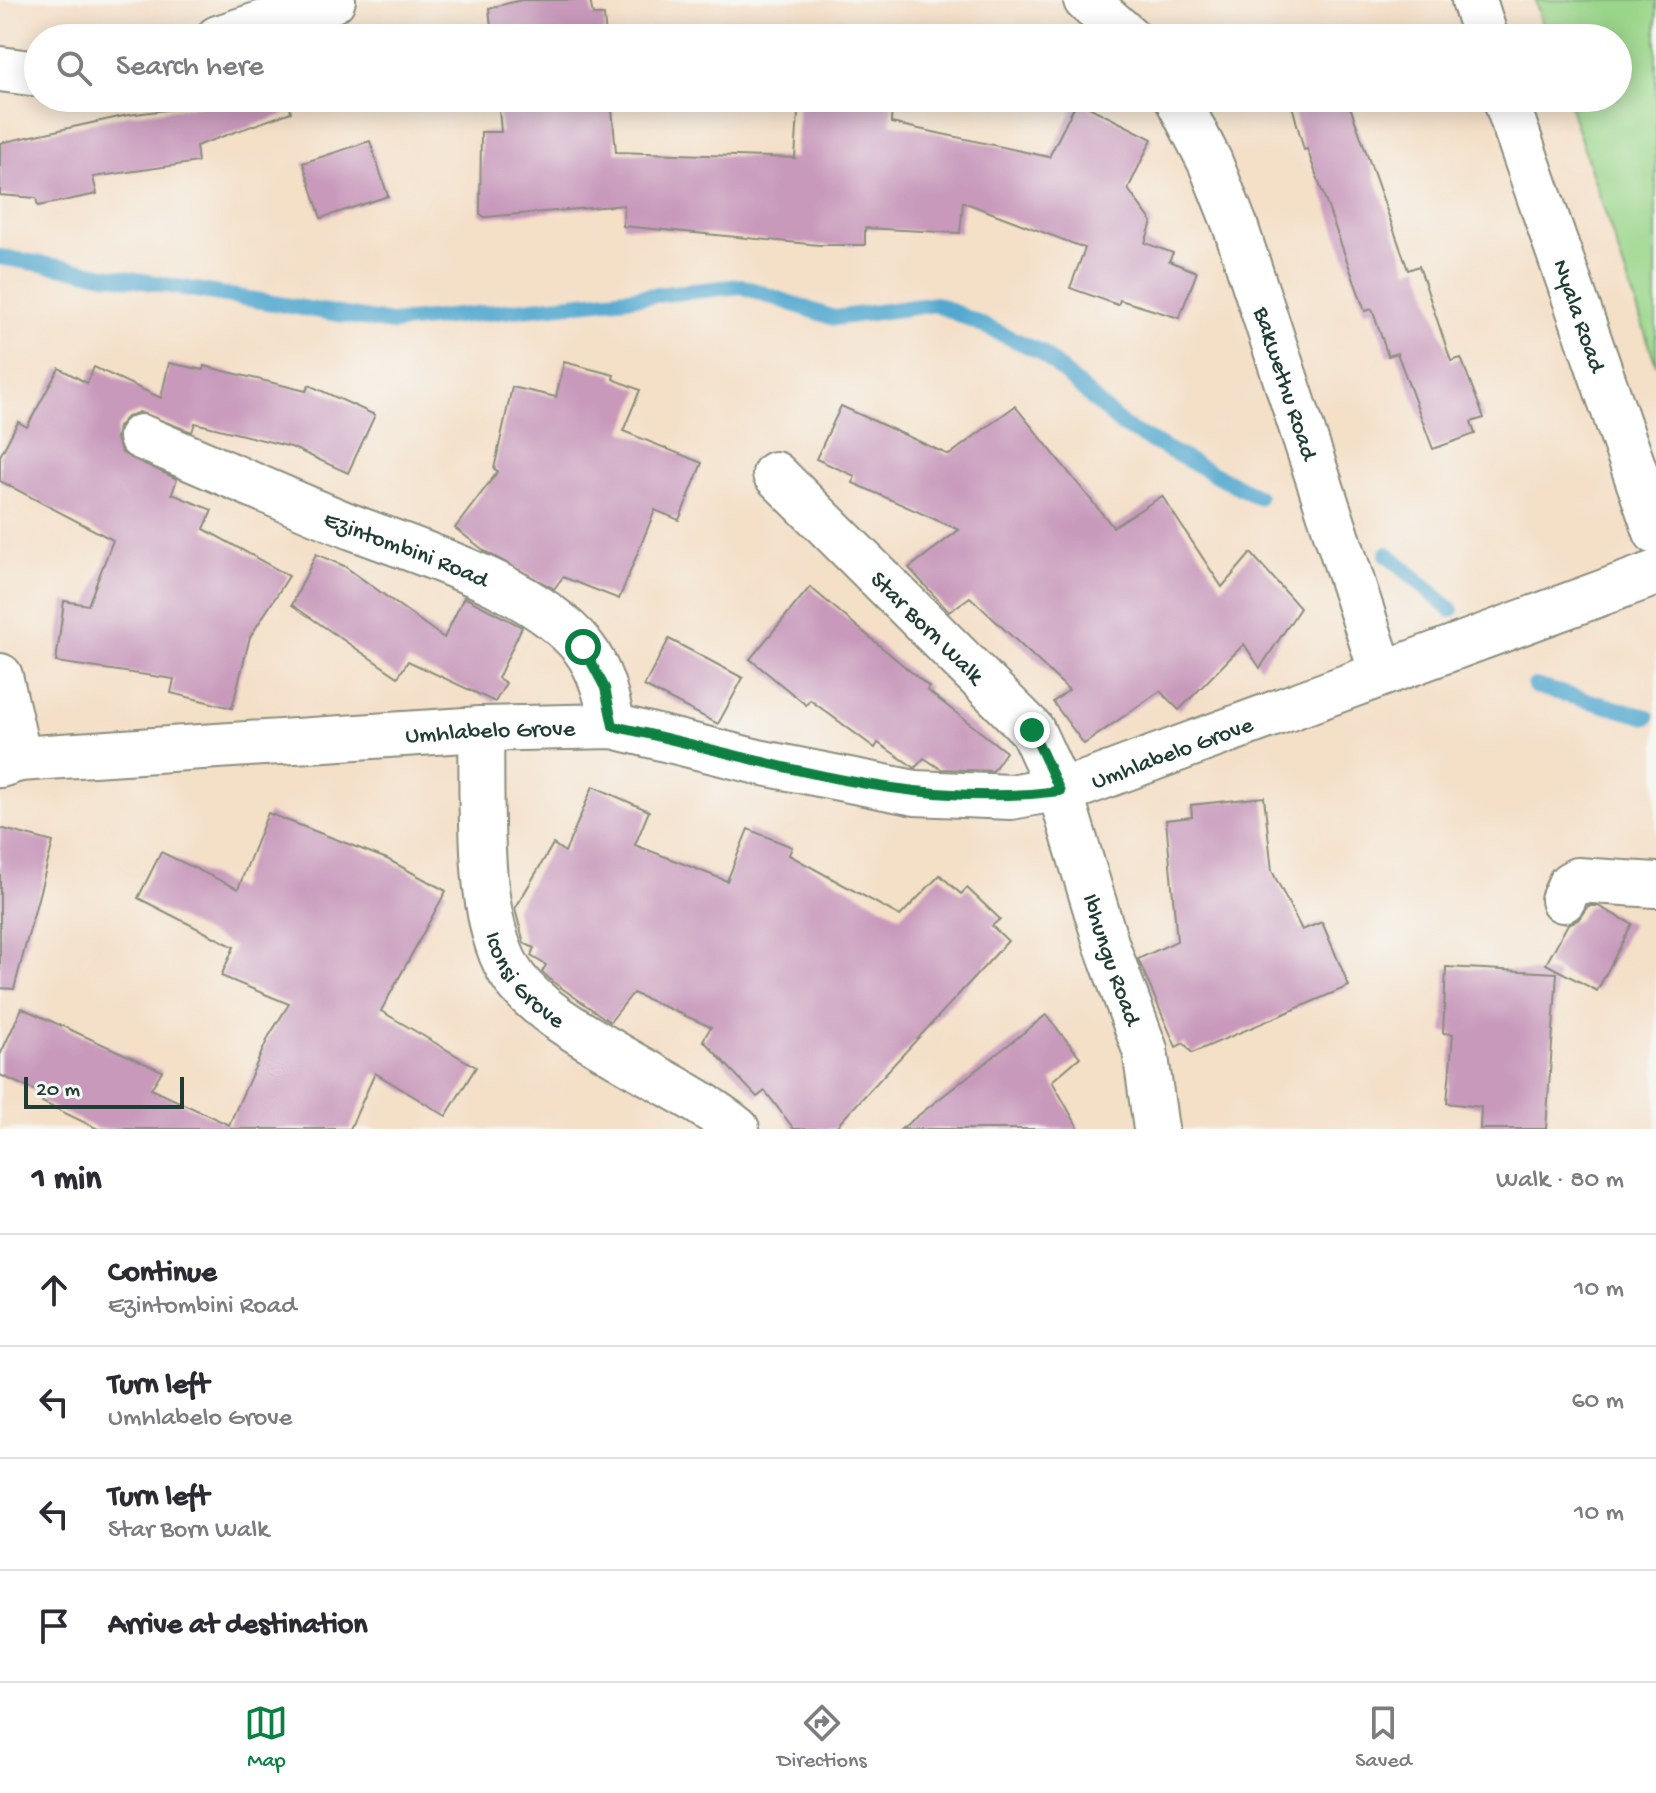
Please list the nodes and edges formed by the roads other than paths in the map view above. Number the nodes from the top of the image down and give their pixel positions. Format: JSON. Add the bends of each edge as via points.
{"nodes":[{"id":1,"x":333,"y":0,"type":"edge"},
{"id":2,"x":1086,"y":0,"type":"edge"},
{"id":3,"x":1474,"y":0,"type":"edge"},
{"id":4,"x":260,"y":24,"type":"edge"},
{"id":5,"x":1113,"y":24,"type":"edge"},
{"id":6,"x":1482,"y":24,"type":"edge"},
{"id":7,"x":0,"y":69,"type":"edge"},
{"id":8,"x":24,"y":72,"type":"edge"},
{"id":9,"x":1184,"y":112,"type":"edge"},
{"id":10,"x":1510,"y":112,"type":"edge"},
{"id":11,"x":141,"y":437,"type":"dead end"},
{"id":12,"x":775,"y":474,"type":"dead end"},
{"id":13,"x":1656,"y":532,"type":"edge"},
{"id":14,"x":1656,"y":573,"type":"edge"},
{"id":15,"x":1382,"y":673,"type":"junction"},
{"id":16,"x":0,"y":676,"type":"edge"},
{"id":17,"x":613,"y":726,"type":"junction"},
{"id":18,"x":481,"y":729,"type":"junction"},
{"id":19,"x":10,"y":762,"type":"edge"},
{"id":20,"x":1060,"y":791,"type":"junction"},
{"id":21,"x":1656,"y":885,"type":"edge"},
{"id":22,"x":1563,"y":900,"type":"dead end"},
{"id":23,"x":737,"y":1129,"type":"edge"},
{"id":24,"x":1156,"y":1129,"type":"edge"}],
"edges":[{"from":1,"to":4,"type":"street"},
{"from":2,"to":5,"type":"street"},
{"from":3,"to":6,"type":"street"},
{"from":7,"to":8,"type":"street"},
{"from":9,"to":15,"type":"street","name":"Bakwethu Road","via":[[1235,225]]},
{"from":10,"to":13,"type":"street","name":"Nyala Road"},
{"from":11,"to":17,"type":"street","name":"Ezintombini Road","via":[[453,567],[540,611],[568,632],[594,663]]},
{"from":12,"to":20,"type":"street","name":"Star Born Walk","via":[[1032,730]]},
{"from":14,"to":15,"type":"street","name":"Umhlabelo Grove"},
{"from":15,"to":20,"type":"street","name":"Umhlabelo Grove"},
{"from":16,"to":19,"type":"street"},
{"from":17,"to":18,"type":"street","name":"Umhlabelo Grove"},
{"from":17,"to":20,"type":"street","name":"Umhlabelo Grove","via":[[915,793],[1011,797]]},
{"from":18,"to":19,"type":"street","name":"Umhlabelo Grove"},
{"from":18,"to":23,"type":"street","name":"Iconsi Grove","via":[[488,909],[515,979],[572,1028]]},
{"from":20,"to":24,"type":"street","name":"Ibhungu Road","via":[[1145,1050]]},
{"from":21,"to":22,"type":"street","via":[[1583,879],[1570,884]]}]}
